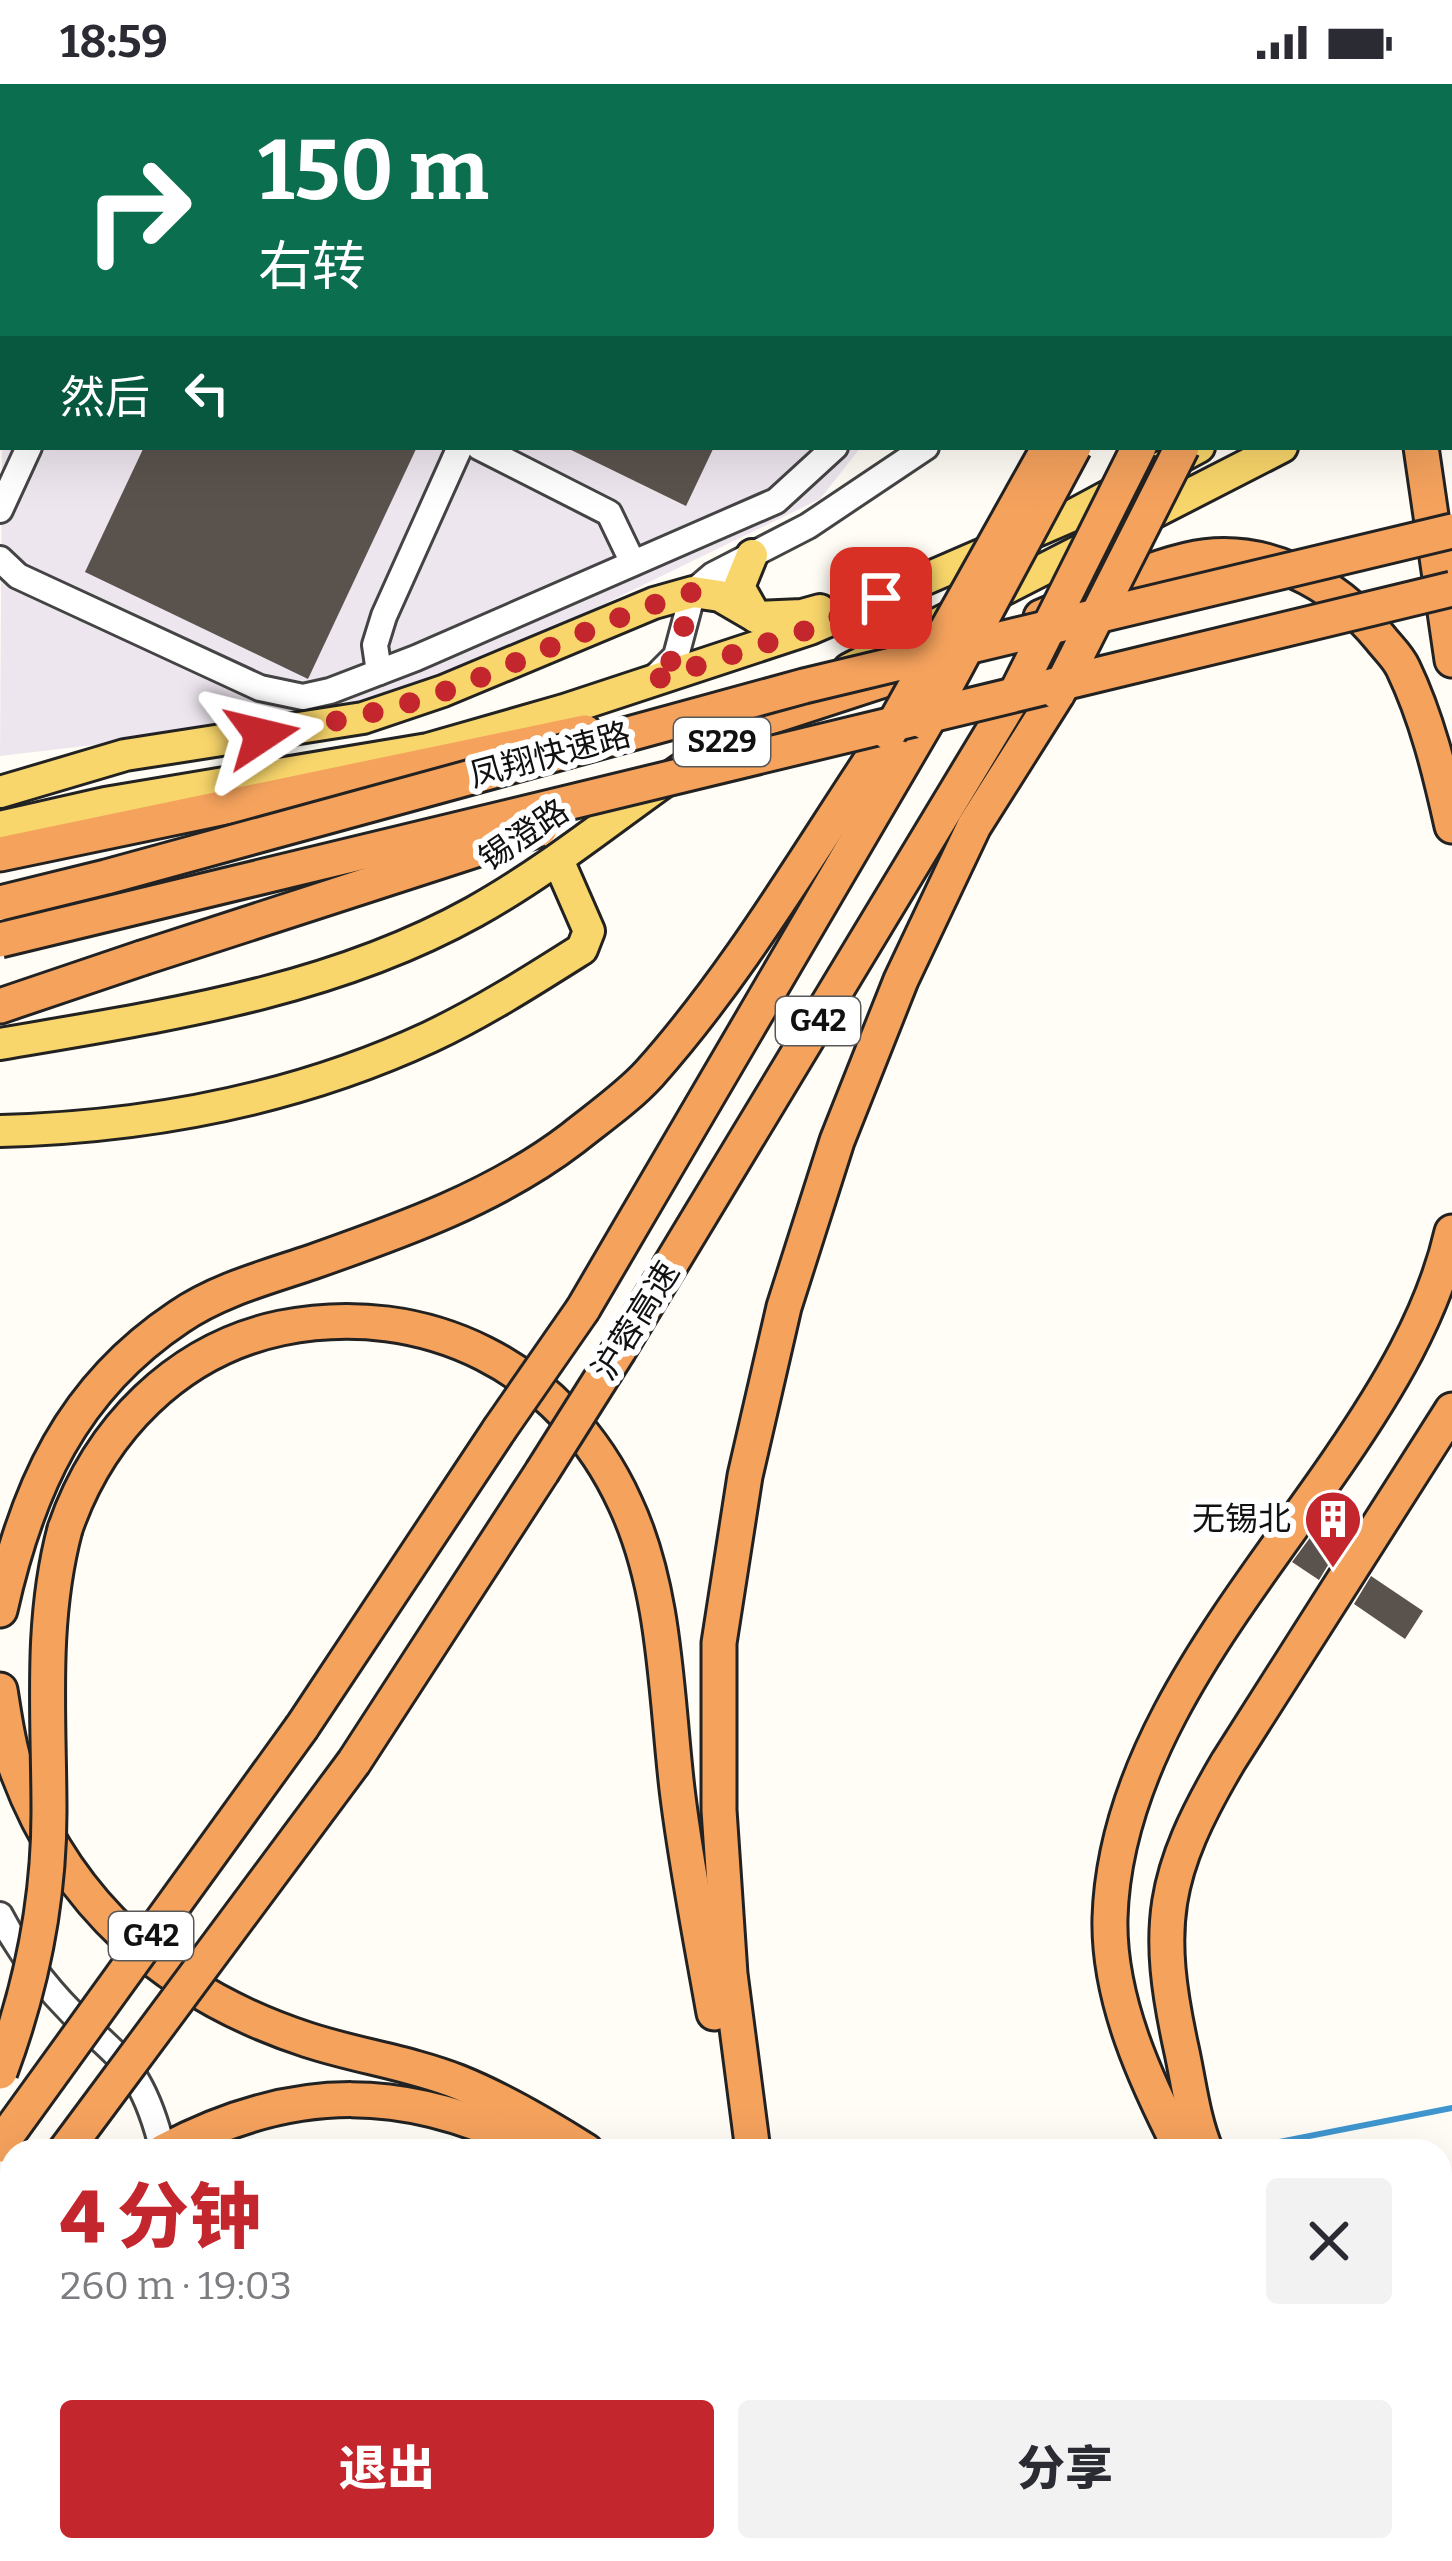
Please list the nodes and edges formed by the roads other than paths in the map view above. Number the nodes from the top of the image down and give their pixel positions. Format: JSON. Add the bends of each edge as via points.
{"nodes":[{"id":1,"x":28,"y":450,"type":"edge"},
{"id":2,"x":459,"y":450,"type":"edge"},
{"id":3,"x":485,"y":450,"type":"edge"},
{"id":4,"x":832,"y":450,"type":"edge"},
{"id":5,"x":922,"y":450,"type":"edge"},
{"id":6,"x":1047,"y":450,"type":"edge"},
{"id":7,"x":1072,"y":450,"type":"edge"},
{"id":8,"x":1138,"y":450,"type":"edge"},
{"id":9,"x":1180,"y":450,"type":"edge"},
{"id":10,"x":1193,"y":450,"type":"edge"},
{"id":11,"x":1276,"y":450,"type":"edge"},
{"id":12,"x":1422,"y":450,"type":"edge"},
{"id":13,"x":1443,"y":450,"type":"edge"},
{"id":14,"x":0,"y":510,"type":"edge"},
{"id":15,"x":1452,"y":512,"type":"edge"},
{"id":16,"x":1452,"y":531,"type":"edge"},
{"id":17,"x":752,"y":555,"type":"junction"},
{"id":18,"x":0,"y":560,"type":"edge"},
{"id":19,"x":633,"y":563,"type":"junction"},
{"id":20,"x":951,"y":568,"type":"junction"},
{"id":21,"x":1446,"y":588,"type":"edge"},
{"id":22,"x":693,"y":592,"type":"junction"},
{"id":23,"x":756,"y":617,"type":"junction"},
{"id":24,"x":1452,"y":661,"type":"edge"},
{"id":25,"x":379,"y":672,"type":"junction"},
{"id":26,"x":651,"y":681,"type":"junction"},
{"id":27,"x":804,"y":686,"type":"junction"},
{"id":28,"x":752,"y":722,"type":"junction"},
{"id":29,"x":797,"y":746,"type":"junction"},
{"id":30,"x":0,"y":792,"type":"edge"},
{"id":31,"x":1452,"y":825,"type":"edge"},
{"id":32,"x":0,"y":826,"type":"edge"},
{"id":33,"x":0,"y":854,"type":"edge"},
{"id":34,"x":558,"y":860,"type":"junction"},
{"id":35,"x":0,"y":903,"type":"edge"},
{"id":36,"x":0,"y":940,"type":"edge"},
{"id":37,"x":0,"y":1006,"type":"edge"},
{"id":38,"x":0,"y":1044,"type":"edge"},
{"id":39,"x":0,"y":1132,"type":"edge"},
{"id":40,"x":1452,"y":1232,"type":"edge"},
{"id":41,"x":1452,"y":1410,"type":"edge"},
{"id":42,"x":0,"y":1610,"type":"edge"},
{"id":43,"x":0,"y":1690,"type":"edge"},
{"id":44,"x":0,"y":1915,"type":"edge"},
{"id":45,"x":1178,"y":2037,"type":"junction"},
{"id":46,"x":0,"y":2072,"type":"edge"},
{"id":47,"x":1159,"y":2106,"type":"junction"},
{"id":48,"x":5,"y":2139,"type":"edge"},
{"id":49,"x":74,"y":2139,"type":"edge"},
{"id":50,"x":160,"y":2139,"type":"edge"},
{"id":51,"x":186,"y":2139,"type":"edge"},
{"id":52,"x":514,"y":2139,"type":"edge"},
{"id":53,"x":567,"y":2139,"type":"edge"},
{"id":54,"x":736,"y":2139,"type":"edge"},
{"id":55,"x":751,"y":2139,"type":"edge"},
{"id":56,"x":1167,"y":2139,"type":"edge"},
{"id":57,"x":1176,"y":2139,"type":"edge"},
{"id":58,"x":1203,"y":2139,"type":"edge"},
{"id":59,"x":1217,"y":2139,"type":"edge"}],
"edges":[{"from":1,"to":14,"type":"street"},
{"from":2,"to":25,"type":"street","via":[[384,616],[375,645]]},
{"from":3,"to":19,"type":"street","via":[[609,513]]},
{"from":4,"to":19,"type":"street","via":[[776,501]]},
{"from":5,"to":17,"type":"street"},
{"from":6,"to":42,"type":"highway","bridge":true,"via":[[889,733],[708,1001],[646,1077],[570,1141],[486,1193],[179,1316],[79,1411],[41,1473]]},
{"from":7,"to":48,"type":"highway","name":"沪蓉高速","number":"G42","bridge":true,"via":[[926,723],[583,1309],[302,1727]]},
{"from":8,"to":49,"type":"highway","name":"沪蓉高速","number":"G42","bridge":true,"via":[[1017,692],[619,1350],[354,1762]]},
{"from":9,"to":55,"type":"highway","bridge":true,"via":[[1058,693],[974,826],[837,1141],[784,1307],[745,1477],[719,1643],[719,1810]]},
{"from":10,"to":20,"type":"main road","number":"S229"},
{"from":11,"to":28,"type":"main road","name":"锡澄路","number":"S229"},
{"from":12,"to":21,"type":"highway"},
{"from":13,"to":15,"type":"highway"},
{"from":16,"to":27,"type":"highway","name":"凤翔快速路","bridge":true},
{"from":17,"to":22,"type":"street"},
{"from":17,"to":23,"type":"main road","via":[[739,587]]},
{"from":18,"to":25,"type":"street","via":[[18,576],[260,688],[303,697]]},
{"from":19,"to":25,"type":"street"},
{"from":20,"to":23,"type":"main road","via":[[802,615]]},
{"from":20,"to":26,"type":"main road","number":"S229","via":[[810,629]]},
{"from":21,"to":24,"type":"highway"},
{"from":21,"to":29,"type":"highway","name":"凤翔快速路","bridge":true},
{"from":22,"to":23,"type":"main road","via":[[720,596]]},
{"from":22,"to":26,"type":"street","via":[[676,656]]},
{"from":22,"to":30,"type":"main road","via":[[364,718],[125,755]]},
{"from":26,"to":32,"type":"main road","number":"S229","via":[[428,749]]},
{"from":27,"to":33,"type":"highway","bridge":true},
{"from":27,"to":35,"type":"highway","name":"凤翔快速路","bridge":true},
{"from":28,"to":31,"type":"highway","via":[[915,669],[1152,571],[1230,556],[1300,573],[1359,612],[1401,664],[1437,755]]},
{"from":28,"to":34,"type":"main road","name":"锡澄路","number":"S229"},
{"from":29,"to":36,"type":"highway","name":"凤翔快速路","bridge":true},
{"from":29,"to":37,"type":"highway","bridge":true},
{"from":34,"to":38,"type":"main road","name":"锡澄路","number":"S229","via":[[389,955],[271,992]]},
{"from":34,"to":39,"type":"main road","via":[[590,931],[582,949],[430,1037],[234,1106]]},
{"from":40,"to":47,"type":"highway","via":[[1417,1331],[1372,1412],[1185,1686],[1130,1802],[1110,1922],[1118,1985]]},
{"from":41,"to":45,"type":"highway","via":[[1186,1840],[1164,1950]]},
{"from":43,"to":53,"type":"highway","via":[[13,1758],[40,1825],[79,1888],[128,1941],[243,2014],[455,2081]]},
{"from":44,"to":50,"type":"street","via":[[67,2008],[136,2080]]},
{"from":45,"to":58,"type":"highway"},
{"from":45,"to":59,"type":"highway"},
{"from":46,"to":54,"type":"highway","bridge":true,"via":[[41,1921],[49,1608],[65,1529],[101,1450],[143,1401],[195,1360],[251,1334],[317,1321],[381,1322],[445,1334],[501,1361],[595,1449],[626,1504],[658,1624]]},
{"from":47,"to":56,"type":"highway"},
{"from":47,"to":57,"type":"highway"},
{"from":51,"to":52,"type":"highway","via":[[260,2110],[314,2100],[416,2103]]}]}
